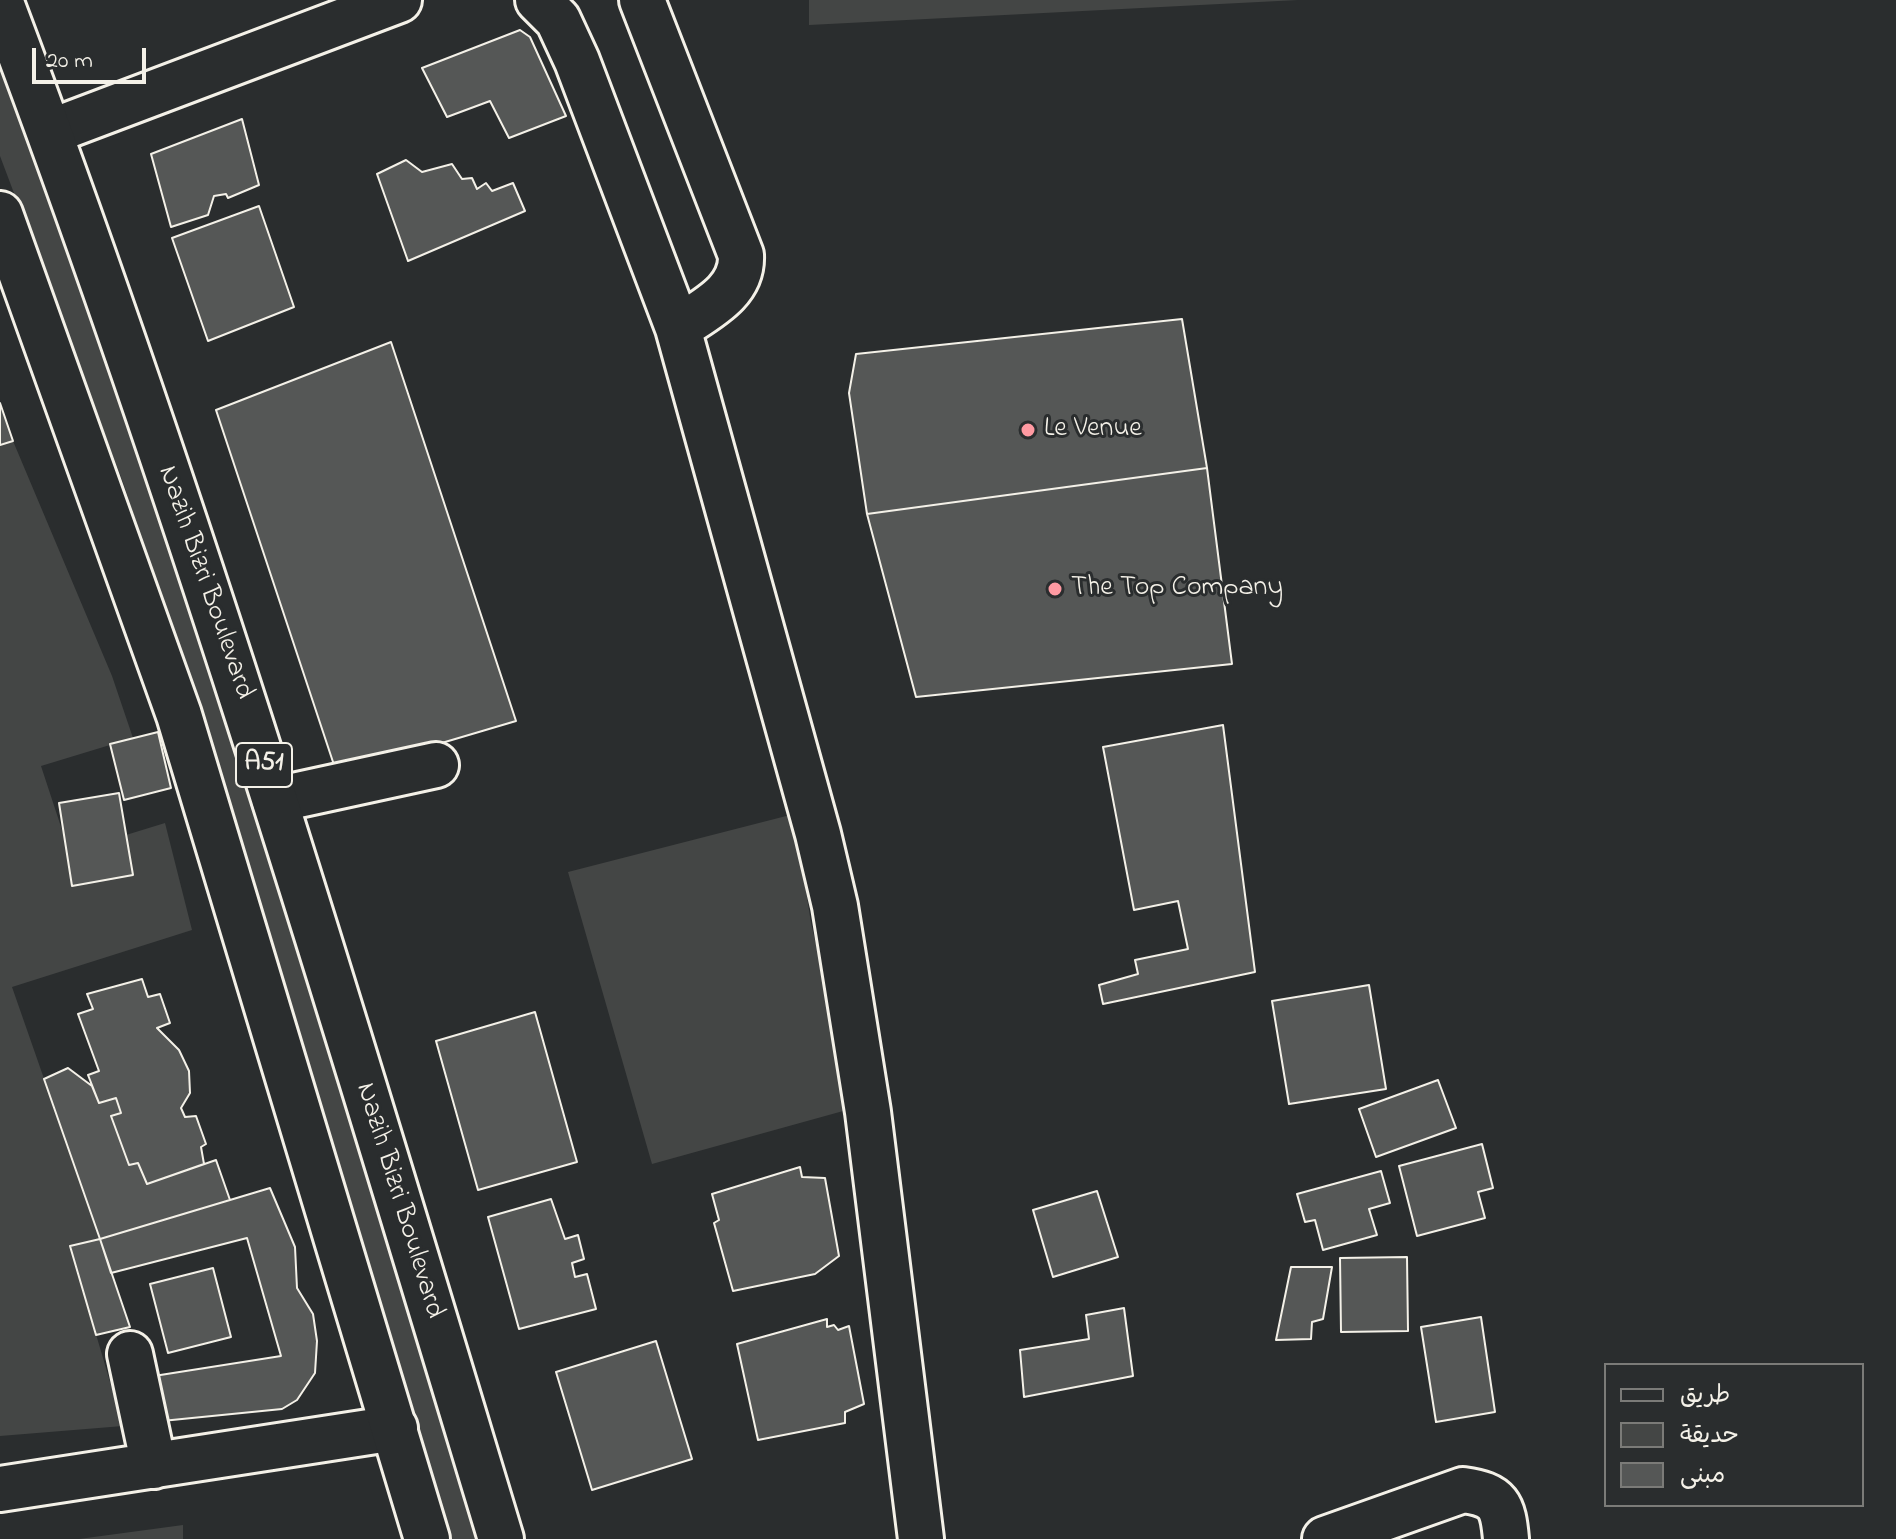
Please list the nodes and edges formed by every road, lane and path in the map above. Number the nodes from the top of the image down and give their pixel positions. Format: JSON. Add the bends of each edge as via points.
{"nodes":[{"id":1,"x":0,"y":0,"type":"edge"},
{"id":2,"x":399,"y":0,"type":"edge"},
{"id":3,"x":538,"y":0,"type":"edge"},
{"id":4,"x":642,"y":0,"type":"edge"},
{"id":5,"x":50,"y":132,"type":"junction"},
{"id":6,"x":0,"y":214,"type":"edge"},
{"id":7,"x":678,"y":328,"type":"junction"},
{"id":8,"x":436,"y":765,"type":"dead end"},
{"id":9,"x":275,"y":800,"type":"junction"},
{"id":10,"x":130,"y":1354,"type":"dead end"},
{"id":11,"x":395,"y":1428,"type":"junction"},
{"id":12,"x":154,"y":1466,"type":"junction"},
{"id":13,"x":0,"y":1489,"type":"edge"},
{"id":14,"x":427,"y":1539,"type":"edge"},
{"id":15,"x":501,"y":1539,"type":"edge"},
{"id":16,"x":921,"y":1539,"type":"edge"},
{"id":17,"x":1325,"y":1539,"type":"edge"},
{"id":18,"x":1506,"y":1539,"type":"edge"}],
"edges":[{"from":1,"to":5,"type":"main road","name":"Nazih Bizri Boulevard","number":"A51"},
{"from":2,"to":5,"type":"main road"},
{"from":3,"to":7,"type":"main road","via":[[558,20],[577,61]]},
{"from":4,"to":7,"type":"main road","via":[[741,255],[742,272],[734,286]]},
{"from":5,"to":9,"type":"main road","name":"Nazih Bizri Boulevard","number":"A51"},
{"from":6,"to":11,"type":"main road","number":"A51","via":[[179,715]]},
{"from":7,"to":16,"type":"main road","via":[[835,906],[868,1112]]},
{"from":8,"to":9,"type":"main road"},
{"from":9,"to":15,"type":"main road","name":"Nazih Bizri Boulevard","number":"A51"},
{"from":10,"to":12,"type":"main road"},
{"from":11,"to":12,"type":"main road"},
{"from":11,"to":14,"type":"main road","number":"A51"},
{"from":12,"to":13,"type":"main road"},
{"from":17,"to":18,"type":"main road","via":[[1463,1490],[1494,1500],[1503,1513]]}]}
